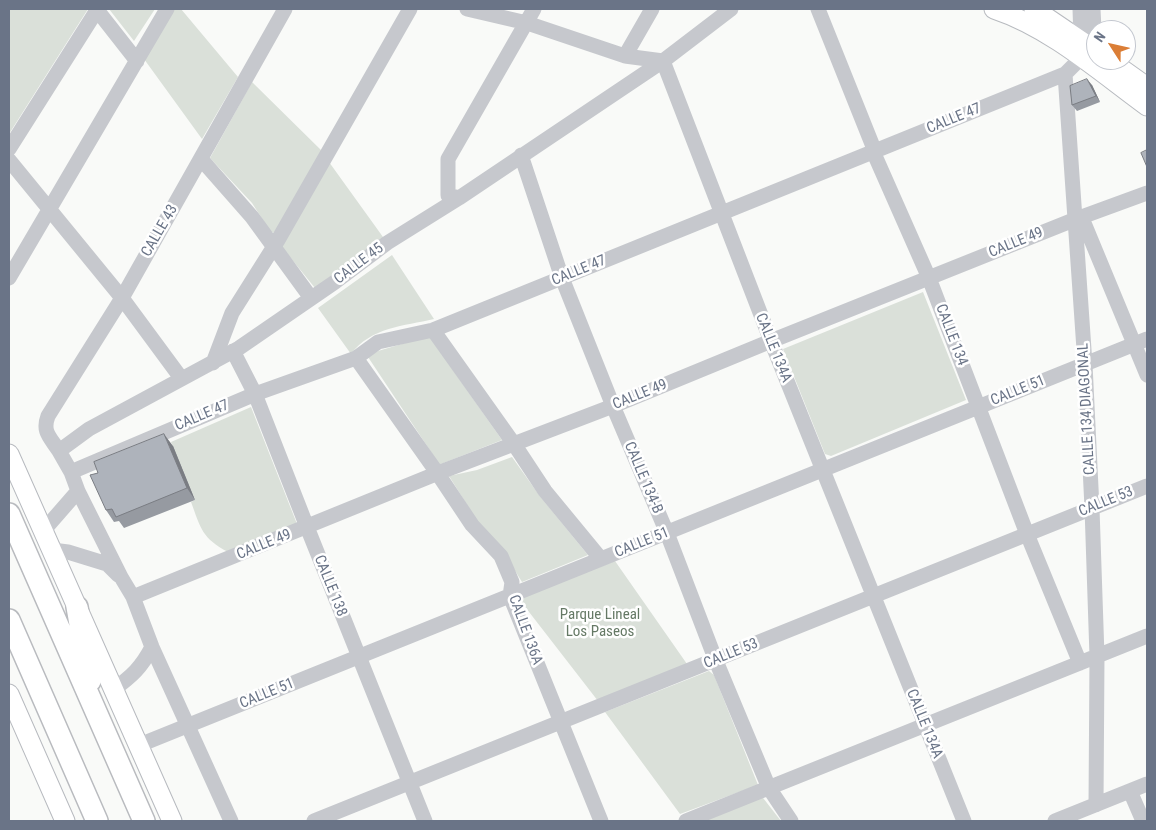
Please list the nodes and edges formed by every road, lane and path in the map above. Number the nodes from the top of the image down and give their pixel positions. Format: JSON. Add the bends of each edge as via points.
{"nodes":[{"id":1,"x":168,"y":9,"type":"edge"},
{"id":2,"x":285,"y":9,"type":"edge"},
{"id":3,"x":410,"y":9,"type":"edge"},
{"id":4,"x":467,"y":9,"type":"edge"},
{"id":5,"x":534,"y":9,"type":"edge"},
{"id":6,"x":652,"y":9,"type":"edge"},
{"id":7,"x":731,"y":9,"type":"edge"},
{"id":8,"x":818,"y":9,"type":"edge"},
{"id":9,"x":994,"y":9,"type":"edge"},
{"id":10,"x":1034,"y":9,"type":"edge"},
{"id":11,"x":1080,"y":9,"type":"edge"},
{"id":12,"x":527,"y":23,"type":"junction"},
{"id":13,"x":1086,"y":30,"type":"edge"},
{"id":14,"x":1086,"y":48,"type":"edge"},
{"id":15,"x":1086,"y":49,"type":"edge"},
{"id":16,"x":626,"y":56,"type":"junction"},
{"id":17,"x":1086,"y":57,"type":"edge"},
{"id":18,"x":137,"y":61,"type":"junction"},
{"id":19,"x":663,"y":61,"type":"junction"},
{"id":20,"x":1110,"y":70,"type":"edge"},
{"id":21,"x":1120,"y":70,"type":"edge"},
{"id":22,"x":1065,"y":74,"type":"junction"},
{"id":23,"x":1147,"y":87,"type":"edge"},
{"id":24,"x":1147,"y":106,"type":"edge"},
{"id":25,"x":9,"y":149,"type":"edge"},
{"id":26,"x":874,"y":151,"type":"junction"},
{"id":27,"x":521,"y":155,"type":"junction"},
{"id":28,"x":201,"y":159,"type":"junction"},
{"id":29,"x":9,"y":160,"type":"edge"},
{"id":30,"x":1147,"y":193,"type":"edge"},
{"id":31,"x":454,"y":196,"type":"junction"},
{"id":32,"x":50,"y":210,"type":"junction"},
{"id":33,"x":720,"y":213,"type":"junction"},
{"id":34,"x":1079,"y":218,"type":"junction"},
{"id":35,"x":274,"y":248,"type":"junction"},
{"id":36,"x":9,"y":278,"type":"edge"},
{"id":37,"x":562,"y":278,"type":"junction"},
{"id":38,"x":929,"y":278,"type":"junction"},
{"id":39,"x":122,"y":298,"type":"junction"},
{"id":40,"x":311,"y":298,"type":"junction"},
{"id":41,"x":432,"y":330,"type":"junction"},
{"id":42,"x":770,"y":341,"type":"junction"},
{"id":43,"x":1141,"y":342,"type":"edge"},
{"id":44,"x":234,"y":352,"type":"junction"},
{"id":45,"x":356,"y":358,"type":"junction"},
{"id":46,"x":213,"y":363,"type":"junction"},
{"id":47,"x":1085,"y":364,"type":"junction"},
{"id":48,"x":1147,"y":375,"type":"edge"},
{"id":49,"x":181,"y":378,"type":"junction"},
{"id":50,"x":256,"y":394,"type":"junction"},
{"id":51,"x":613,"y":406,"type":"junction"},
{"id":52,"x":978,"y":407,"type":"junction"},
{"id":53,"x":514,"y":444,"type":"junction"},
{"id":54,"x":59,"y":451,"type":"junction"},
{"id":55,"x":9,"y":454,"type":"edge"},
{"id":56,"x":822,"y":470,"type":"junction"},
{"id":57,"x":71,"y":472,"type":"junction"},
{"id":58,"x":438,"y":474,"type":"junction"},
{"id":59,"x":1147,"y":486,"type":"edge"},
{"id":60,"x":78,"y":491,"type":"junction"},
{"id":61,"x":1092,"y":508,"type":"junction"},
{"id":62,"x":9,"y":514,"type":"edge"},
{"id":63,"x":307,"y":528,"type":"junction"},
{"id":64,"x":44,"y":530,"type":"junction"},
{"id":65,"x":667,"y":533,"type":"junction"},
{"id":66,"x":1027,"y":534,"type":"junction"},
{"id":67,"x":52,"y":550,"type":"junction"},
{"id":68,"x":601,"y":560,"type":"junction"},
{"id":69,"x":121,"y":577,"type":"junction"},
{"id":70,"x":510,"y":596,"type":"junction"},
{"id":71,"x":133,"y":597,"type":"junction"},
{"id":72,"x":874,"y":597,"type":"junction"},
{"id":73,"x":77,"y":607,"type":"junction"},
{"id":74,"x":9,"y":620,"type":"edge"},
{"id":75,"x":1147,"y":636,"type":"edge"},
{"id":76,"x":152,"y":647,"type":"junction"},
{"id":77,"x":1097,"y":656,"type":"junction"},
{"id":78,"x":359,"y":657,"type":"junction"},
{"id":79,"x":716,"y":660,"type":"junction"},
{"id":80,"x":1080,"y":663,"type":"junction"},
{"id":81,"x":113,"y":690,"type":"junction"},
{"id":82,"x":9,"y":694,"type":"edge"},
{"id":83,"x":96,"y":716,"type":"junction"},
{"id":84,"x":561,"y":722,"type":"junction"},
{"id":85,"x":924,"y":724,"type":"junction"},
{"id":86,"x":188,"y":726,"type":"junction"},
{"id":87,"x":137,"y":746,"type":"junction"},
{"id":88,"x":409,"y":783,"type":"junction"},
{"id":89,"x":1147,"y":784,"type":"edge"},
{"id":90,"x":769,"y":788,"type":"junction"},
{"id":91,"x":1130,"y":791,"type":"junction"},
{"id":92,"x":1096,"y":805,"type":"junction"},
{"id":93,"x":64,"y":821,"type":"edge"},
{"id":94,"x":97,"y":821,"type":"edge"},
{"id":95,"x":144,"y":821,"type":"edge"},
{"id":96,"x":172,"y":821,"type":"edge"},
{"id":97,"x":231,"y":821,"type":"edge"},
{"id":98,"x":314,"y":821,"type":"edge"},
{"id":99,"x":425,"y":821,"type":"edge"},
{"id":100,"x":601,"y":821,"type":"edge"},
{"id":101,"x":689,"y":821,"type":"edge"},
{"id":102,"x":791,"y":821,"type":"edge"},
{"id":103,"x":964,"y":821,"type":"edge"},
{"id":104,"x":1055,"y":821,"type":"edge"},
{"id":105,"x":1143,"y":821,"type":"edge"}],
"edges":[{"from":1,"to":18,"type":"street"},
{"from":2,"to":28,"type":"street","name":"CALLE 43"},
{"from":3,"to":35,"type":"street"},
{"from":4,"to":12,"type":"street"},
{"from":5,"to":12,"type":"street"},
{"from":6,"to":16,"type":"street"},
{"from":7,"to":19,"type":"street","name":"CALLE 45"},
{"from":8,"to":26,"type":"street","name":"CALLE 134"},
{"from":9,"to":15,"type":"main road"},
{"from":10,"to":14,"type":"main road"},
{"from":11,"to":13,"type":"street"},
{"from":12,"to":16,"type":"street"},
{"from":12,"to":31,"type":"street","via":[[448,159]]},
{"from":16,"to":19,"type":"street"},
{"from":17,"to":22,"type":"street","name":"CALLE 47"},
{"from":18,"to":25,"type":"street","via":[[97,10]]},
{"from":18,"to":32,"type":"street"},
{"from":19,"to":27,"type":"street","name":"CALLE 45"},
{"from":19,"to":33,"type":"street","name":"CALLE 134A"},
{"from":20,"to":24,"type":"main road"},
{"from":21,"to":23,"type":"main road"},
{"from":22,"to":26,"type":"street","name":"CALLE 47"},
{"from":22,"to":34,"type":"street","name":"CALLE 134 DIAGONAL"},
{"from":26,"to":33,"type":"street","name":"CALLE 47"},
{"from":26,"to":38,"type":"street","name":"CALLE 134"},
{"from":27,"to":31,"type":"street","name":"CALLE 45"},
{"from":27,"to":37,"type":"street","name":"CALLE 134-B"},
{"from":28,"to":35,"type":"street","via":[[252,217]]},
{"from":28,"to":39,"type":"street","name":"CALLE 43"},
{"from":29,"to":32,"type":"street"},
{"from":30,"to":34,"type":"street","name":"CALLE 49"},
{"from":31,"to":40,"type":"street","name":"CALLE 45"},
{"from":32,"to":36,"type":"street"},
{"from":32,"to":39,"type":"street"},
{"from":33,"to":37,"type":"street","name":"CALLE 47"},
{"from":33,"to":42,"type":"street","name":"CALLE 134A"},
{"from":34,"to":38,"type":"street","name":"CALLE 49"},
{"from":34,"to":43,"type":"street"},
{"from":34,"to":47,"type":"street","name":"CALLE 134 DIAGONAL"},
{"from":35,"to":40,"type":"street"},
{"from":35,"to":46,"type":"street","via":[[232,313]]},
{"from":37,"to":41,"type":"street","name":"CALLE 47"},
{"from":37,"to":51,"type":"street","name":"CALLE 134-B"},
{"from":38,"to":42,"type":"street","name":"CALLE 49"},
{"from":38,"to":52,"type":"street","name":"CALLE 134"},
{"from":39,"to":49,"type":"street"},
{"from":39,"to":54,"type":"street","name":"CALLE 43","via":[[48,416],[44,426],[46,433]]},
{"from":40,"to":44,"type":"street","name":"CALLE 45"},
{"from":41,"to":45,"type":"street","name":"CALLE 47","via":[[378,342]]},
{"from":41,"to":53,"type":"street"},
{"from":42,"to":51,"type":"street","name":"CALLE 49"},
{"from":42,"to":56,"type":"street","name":"CALLE 134A"},
{"from":43,"to":47,"type":"street","name":"CALLE 51"},
{"from":43,"to":48,"type":"street"},
{"from":44,"to":46,"type":"street","name":"CALLE 45"},
{"from":44,"to":50,"type":"street","name":"CALLE 138"},
{"from":45,"to":50,"type":"street","name":"CALLE 47"},
{"from":45,"to":58,"type":"street","name":"CALLE 136A"},
{"from":46,"to":49,"type":"street","name":"CALLE 45"},
{"from":47,"to":52,"type":"street","name":"CALLE 51"},
{"from":47,"to":61,"type":"street","name":"CALLE 134 DIAGONAL"},
{"from":49,"to":54,"type":"street","name":"CALLE 45","via":[[89,429]]},
{"from":50,"to":57,"type":"street","name":"CALLE 47"},
{"from":50,"to":63,"type":"street","name":"CALLE 138"},
{"from":51,"to":53,"type":"street","name":"CALLE 49"},
{"from":51,"to":65,"type":"street","name":"CALLE 134-B"},
{"from":52,"to":56,"type":"street","name":"CALLE 51"},
{"from":52,"to":66,"type":"street","name":"CALLE 134"},
{"from":53,"to":58,"type":"street","name":"CALLE 49"},
{"from":53,"to":68,"type":"street","via":[[545,492]]},
{"from":54,"to":57,"type":"street"},
{"from":55,"to":64,"type":"main road"},
{"from":56,"to":65,"type":"street","name":"CALLE 51"},
{"from":56,"to":72,"type":"street","name":"CALLE 134A"},
{"from":57,"to":60,"type":"street"},
{"from":58,"to":63,"type":"street","name":"CALLE 49"},
{"from":58,"to":70,"type":"street","name":"CALLE 136A","via":[[472,526],[501,556],[512,582]]},
{"from":59,"to":61,"type":"street","name":"CALLE 53"},
{"from":60,"to":64,"type":"street"},
{"from":60,"to":69,"type":"street"},
{"from":61,"to":66,"type":"street","name":"CALLE 53"},
{"from":61,"to":77,"type":"street","name":"CALLE 134 DIAGONAL"},
{"from":62,"to":83,"type":"highway"},
{"from":63,"to":71,"type":"street","name":"CALLE 49"},
{"from":63,"to":78,"type":"street","name":"CALLE 138"},
{"from":64,"to":67,"type":"main road"},
{"from":65,"to":68,"type":"street","name":"CALLE 51"},
{"from":65,"to":79,"type":"street","name":"CALLE 134-B"},
{"from":66,"to":72,"type":"street","name":"CALLE 53"},
{"from":66,"to":80,"type":"street","name":"CALLE 134"},
{"from":67,"to":69,"type":"street","via":[[107,564]]},
{"from":67,"to":73,"type":"main road"},
{"from":68,"to":70,"type":"street","name":"CALLE 51"},
{"from":69,"to":71,"type":"street"},
{"from":70,"to":78,"type":"street","name":"CALLE 51"},
{"from":70,"to":84,"type":"street","name":"CALLE 136A"},
{"from":71,"to":76,"type":"street"},
{"from":72,"to":79,"type":"street","name":"CALLE 53"},
{"from":72,"to":85,"type":"street","name":"CALLE 134A"},
{"from":73,"to":81,"type":"main road"},
{"from":73,"to":83,"type":"highway"},
{"from":74,"to":94,"type":"highway"},
{"from":75,"to":77,"type":"street"},
{"from":76,"to":81,"type":"street","via":[[144,663]]},
{"from":76,"to":86,"type":"street"},
{"from":77,"to":80,"type":"street"},
{"from":77,"to":92,"type":"street","name":"CALLE 134 DIAGONAL"},
{"from":78,"to":86,"type":"street","name":"CALLE 51"},
{"from":78,"to":88,"type":"street","name":"CALLE 138"},
{"from":79,"to":84,"type":"street","name":"CALLE 53"},
{"from":79,"to":90,"type":"street","name":"CALLE 134-B"},
{"from":80,"to":85,"type":"street"},
{"from":81,"to":87,"type":"main road"},
{"from":82,"to":93,"type":"main road"},
{"from":83,"to":95,"type":"highway"},
{"from":84,"to":88,"type":"street","name":"CALLE 53"},
{"from":84,"to":100,"type":"street","name":"CALLE 136A"},
{"from":85,"to":90,"type":"street"},
{"from":85,"to":103,"type":"street","name":"CALLE 134A"},
{"from":86,"to":87,"type":"street","name":"CALLE 51"},
{"from":86,"to":97,"type":"street"},
{"from":87,"to":96,"type":"main road"},
{"from":88,"to":98,"type":"street","name":"CALLE 53"},
{"from":88,"to":99,"type":"street","name":"CALLE 138"},
{"from":89,"to":91,"type":"street"},
{"from":90,"to":101,"type":"street"},
{"from":90,"to":102,"type":"street","name":"CALLE 134-B"},
{"from":91,"to":92,"type":"street"},
{"from":91,"to":105,"type":"street"},
{"from":92,"to":104,"type":"street"}]}
